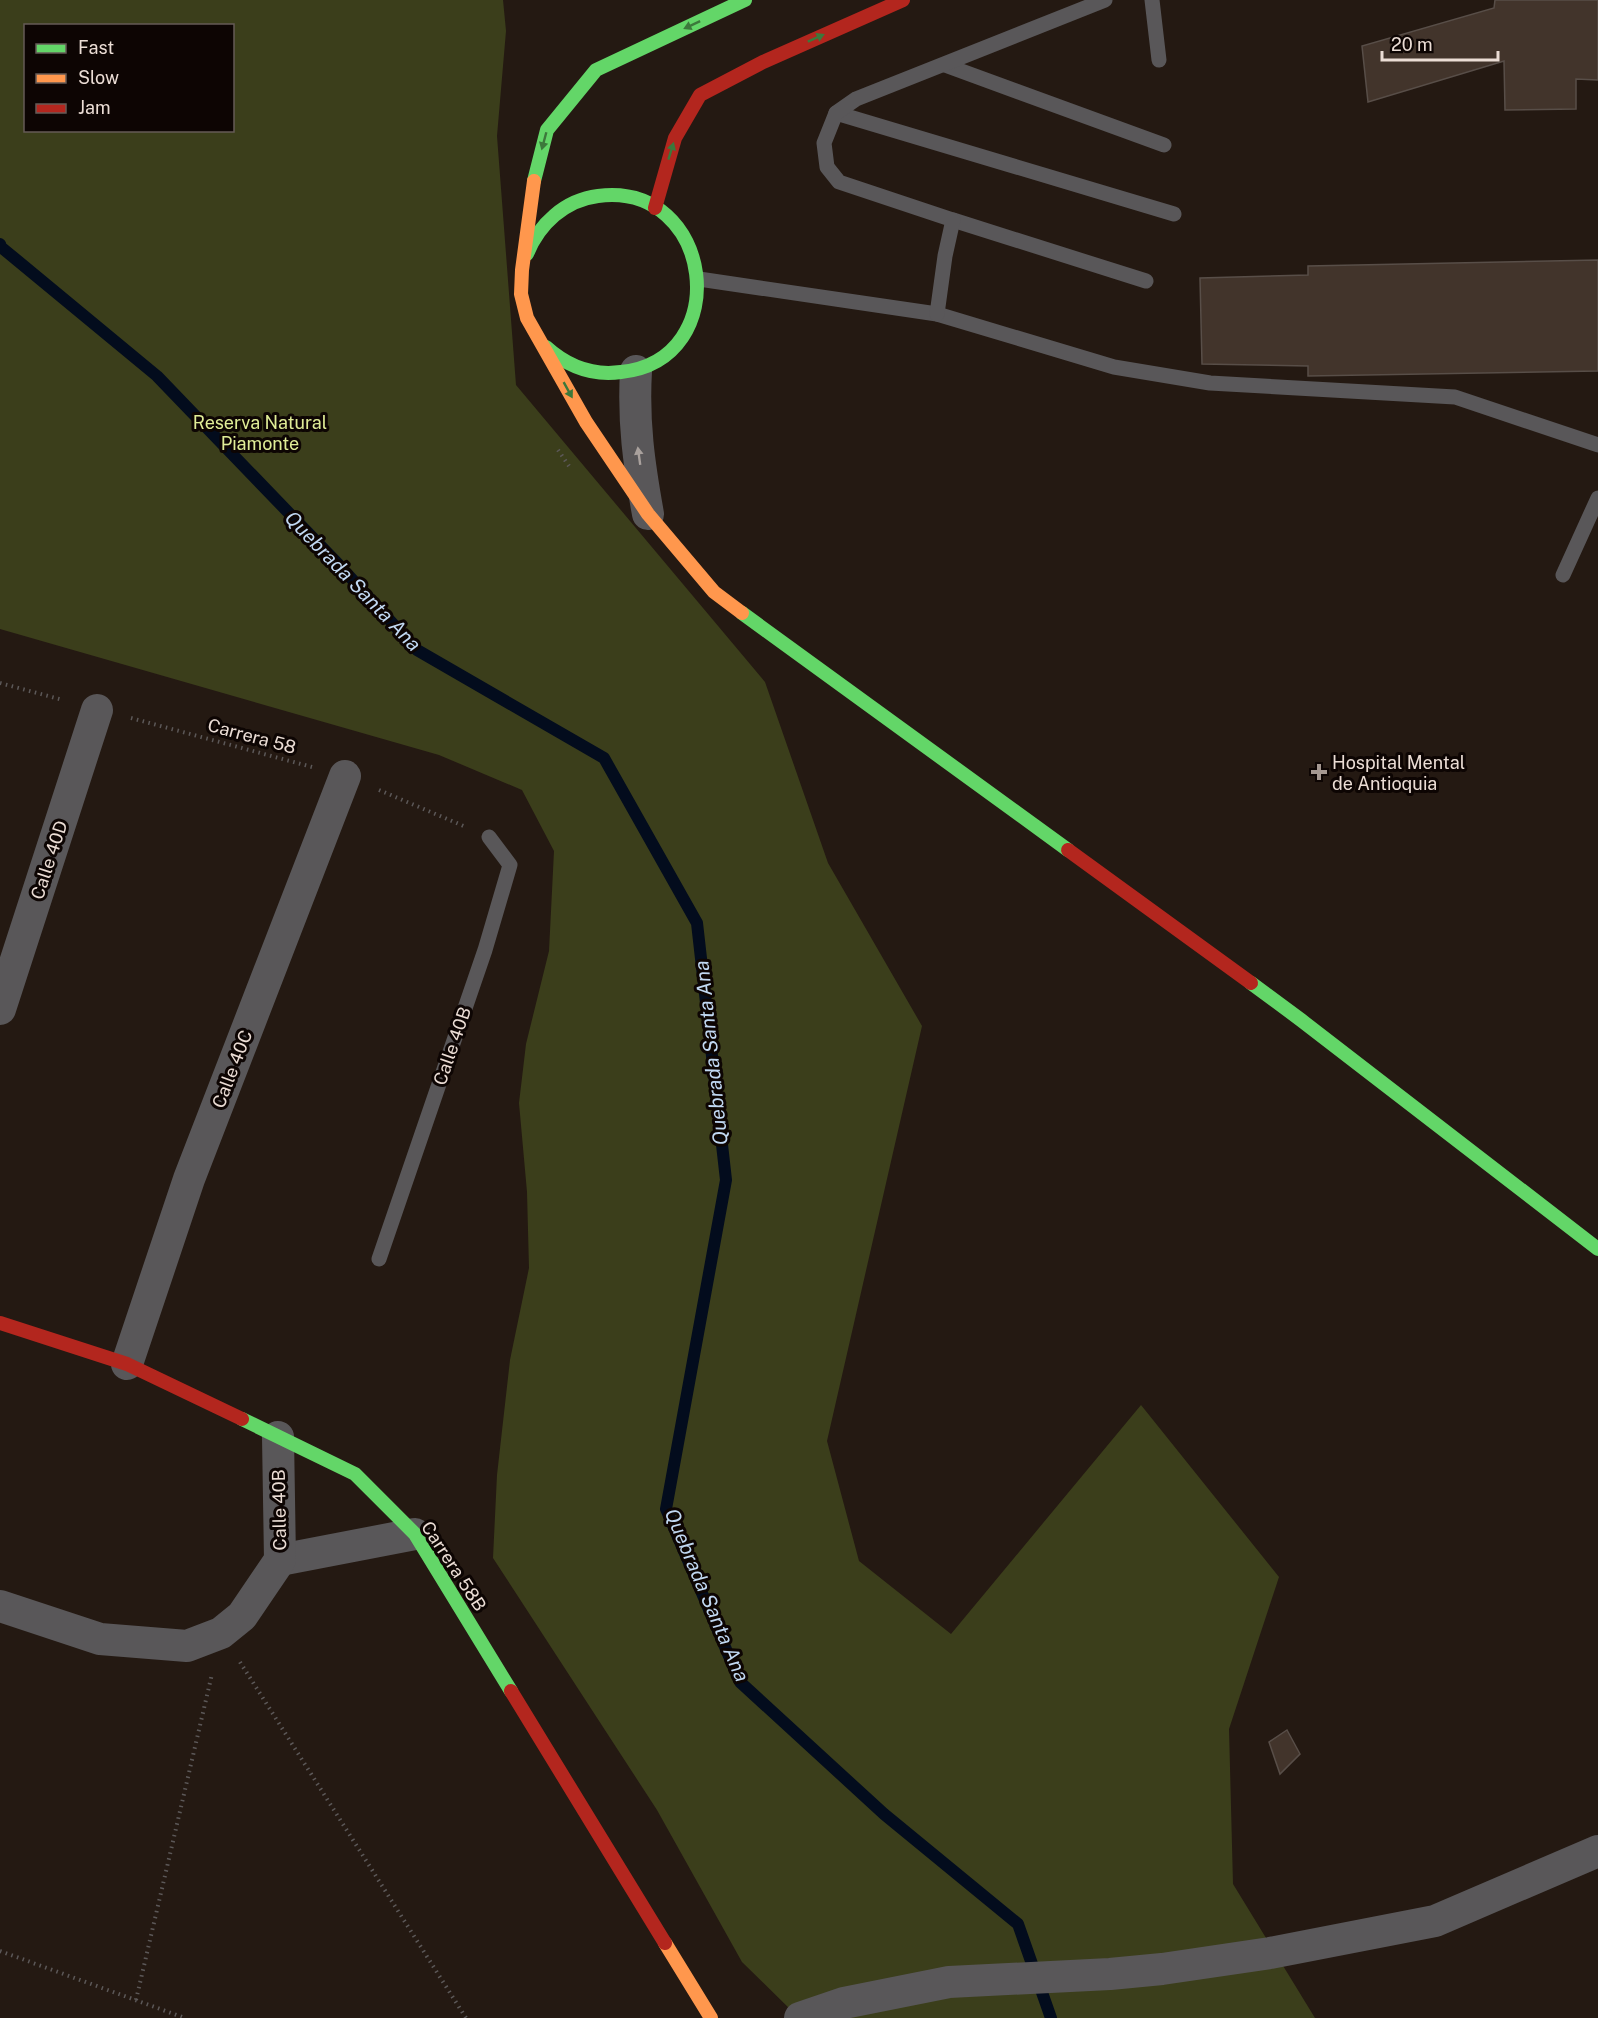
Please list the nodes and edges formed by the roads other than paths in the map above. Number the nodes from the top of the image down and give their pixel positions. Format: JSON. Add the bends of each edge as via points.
{"nodes":[{"id":1,"x":745,"y":0,"type":"edge"},
{"id":2,"x":903,"y":0,"type":"edge"},
{"id":3,"x":1105,"y":0,"type":"edge"},
{"id":4,"x":1152,"y":0,"type":"edge"},
{"id":5,"x":1159,"y":60,"type":"dead end"},
{"id":6,"x":945,"y":65,"type":"junction"},
{"id":7,"x":836,"y":113,"type":"junction"},
{"id":8,"x":1164,"y":145,"type":"dead end"},
{"id":9,"x":655,"y":208,"type":"junction"},
{"id":10,"x":1174,"y":214,"type":"dead end"},
{"id":11,"x":953,"y":220,"type":"junction"},
{"id":12,"x":522,"y":270,"type":"junction"},
{"id":13,"x":699,"y":279,"type":"junction"},
{"id":14,"x":1146,"y":281,"type":"dead end"},
{"id":15,"x":937,"y":314,"type":"junction"},
{"id":16,"x":539,"y":339,"type":"junction"},
{"id":17,"x":636,"y":371,"type":"junction"},
{"id":18,"x":1598,"y":445,"type":"edge"},
{"id":19,"x":1598,"y":498,"type":"edge"},
{"id":20,"x":648,"y":514,"type":"junction"},
{"id":21,"x":1563,"y":575,"type":"dead end"},
{"id":22,"x":97,"y":710,"type":"road end"},
{"id":23,"x":345,"y":776,"type":"road end"},
{"id":24,"x":489,"y":837,"type":"road end"},
{"id":25,"x":0,"y":1009,"type":"edge"},
{"id":26,"x":1598,"y":1249,"type":"edge"},
{"id":27,"x":379,"y":1259,"type":"dead end"},
{"id":28,"x":0,"y":1323,"type":"edge"},
{"id":29,"x":127,"y":1364,"type":"junction"},
{"id":30,"x":278,"y":1437,"type":"junction"},
{"id":31,"x":415,"y":1534,"type":"junction"},
{"id":32,"x":280,"y":1560,"type":"junction"},
{"id":33,"x":0,"y":1606,"type":"edge"},
{"id":34,"x":1598,"y":1851,"type":"edge"},
{"id":35,"x":711,"y":2018,"type":"edge"},
{"id":36,"x":800,"y":2018,"type":"edge"}],
"edges":[{"from":1,"to":12,"type":"street","one_way":true,"via":[[596,70],[547,130],[531,192]]},
{"from":9,"to":2,"type":"street","one_way":true,"via":[[675,138],[700,95],[763,62]]},
{"from":3,"to":6,"type":"lane"},
{"from":4,"to":5,"type":"lane"},
{"from":6,"to":7,"type":"lane","via":[[856,99]]},
{"from":6,"to":8,"type":"lane"},
{"from":7,"to":10,"type":"lane"},
{"from":7,"to":11,"type":"lane","via":[[824,143],[827,167],[839,182]]},
{"from":9,"to":12,"type":"street","via":[[615,195],[573,204],[554,215],[539,231]]},
{"from":9,"to":13,"type":"street","via":[[669,218],[690,245]]},
{"from":11,"to":14,"type":"lane"},
{"from":11,"to":15,"type":"lane"},
{"from":12,"to":16,"type":"street","via":[[521,294],[527,318]]},
{"from":13,"to":15,"type":"lane"},
{"from":13,"to":17,"type":"street","via":[[699,299],[684,336],[654,363]]},
{"from":15,"to":18,"type":"lane","via":[[1114,366],[1210,383],[1455,397]]},
{"from":16,"to":17,"type":"street","via":[[572,366],[593,373],[615,375]]},
{"from":16,"to":20,"type":"street","one_way":true,"via":[[586,422]]},
{"from":20,"to":17,"type":"street","one_way":true,"via":[[635,432]]},
{"from":19,"to":21,"type":"lane"},
{"from":20,"to":26,"type":"street","via":[[714,592],[1301,1020]]},
{"from":22,"to":25,"type":"street","name":"Calle 40D"},
{"from":23,"to":29,"type":"street","name":"Calle 40C","via":[[189,1179]]},
{"from":24,"to":27,"type":"lane","name":"Calle 40B","via":[[510,865],[485,950]]},
{"from":28,"to":29,"type":"street","name":"Carrera 58B"},
{"from":29,"to":30,"type":"street","name":"Carrera 58B"},
{"from":30,"to":31,"type":"street","name":"Carrera 58B","via":[[355,1474]]},
{"from":30,"to":32,"type":"street","name":"Calle 40B"},
{"from":31,"to":32,"type":"street"},
{"from":31,"to":35,"type":"street","name":"Carrera 58B"},
{"from":32,"to":33,"type":"street","name":"Calle 40B","via":[[242,1616],[221,1633],[187,1646],[100,1639]]},
{"from":34,"to":36,"type":"street","via":[[1435,1921],[1162,1969],[950,1982],[843,2003]]}]}
